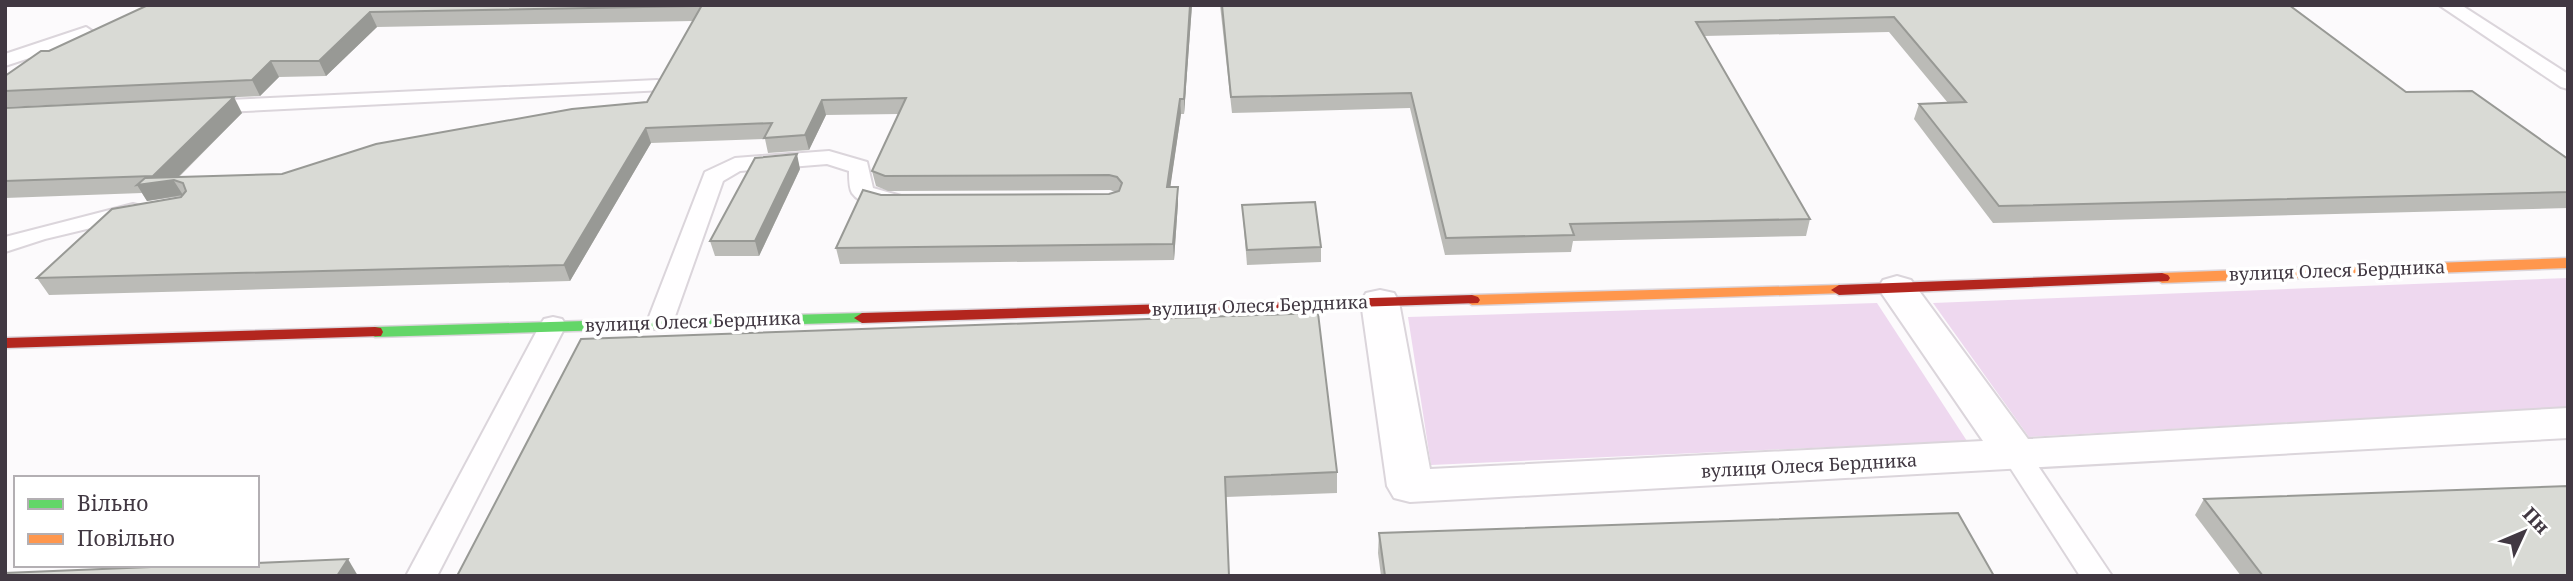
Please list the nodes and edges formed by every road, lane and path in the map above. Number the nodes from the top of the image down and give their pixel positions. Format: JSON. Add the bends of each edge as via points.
{"nodes":[{"id":1,"x":2448,"y":5,"type":"edge"},
{"id":2,"x":86,"y":33,"type":"edge"},
{"id":3,"x":5,"y":60,"type":"edge"},
{"id":4,"x":2568,"y":83,"type":"edge"},
{"id":5,"x":657,"y":86,"type":"edge"},
{"id":6,"x":186,"y":108,"type":"edge"},
{"id":7,"x":911,"y":201,"type":"edge"},
{"id":8,"x":160,"y":208,"type":"edge"},
{"id":9,"x":5,"y":245,"type":"edge"},
{"id":10,"x":2568,"y":263,"type":"edge"},
{"id":11,"x":1897,"y":288,"type":"junction"},
{"id":12,"x":1380,"y":302,"type":"junction"},
{"id":13,"x":660,"y":322,"type":"junction"},
{"id":14,"x":553,"y":326,"type":"junction"},
{"id":15,"x":5,"y":343,"type":"edge"},
{"id":16,"x":2568,"y":422,"type":"edge"},
{"id":17,"x":2016,"y":455,"type":"junction"},
{"id":18,"x":421,"y":576,"type":"edge"},
{"id":19,"x":2097,"y":576,"type":"edge"}],
"edges":[{"from":1,"to":4,"type":"lane"},
{"from":2,"to":3,"type":"lane"},
{"from":5,"to":6,"type":"lane"},
{"from":7,"to":13,"type":"lane","via":[[884,201],[862,191],[859,166],[829,157],[735,164],[713,177]]},
{"from":8,"to":9,"type":"lane","via":[[125,212]]},
{"from":10,"to":11,"type":"street","name":"вулиця Олеся Бердника"},
{"from":11,"to":12,"type":"street","name":"вулиця Олеся Бердника"},
{"from":11,"to":17,"type":"street"},
{"from":12,"to":13,"type":"street","name":"вулиця Олеся Бердника"},
{"from":12,"to":17,"type":"street","name":"вулиця Олеся Бердника","via":[[1410,486]]},
{"from":13,"to":14,"type":"street","name":"вулиця Олеся Бердника"},
{"from":14,"to":15,"type":"street","name":"вулиця Олеся Бердника"},
{"from":14,"to":18,"type":"lane"},
{"from":16,"to":17,"type":"street","name":"вулиця Олеся Бердника"},
{"from":17,"to":19,"type":"lane"}]}
